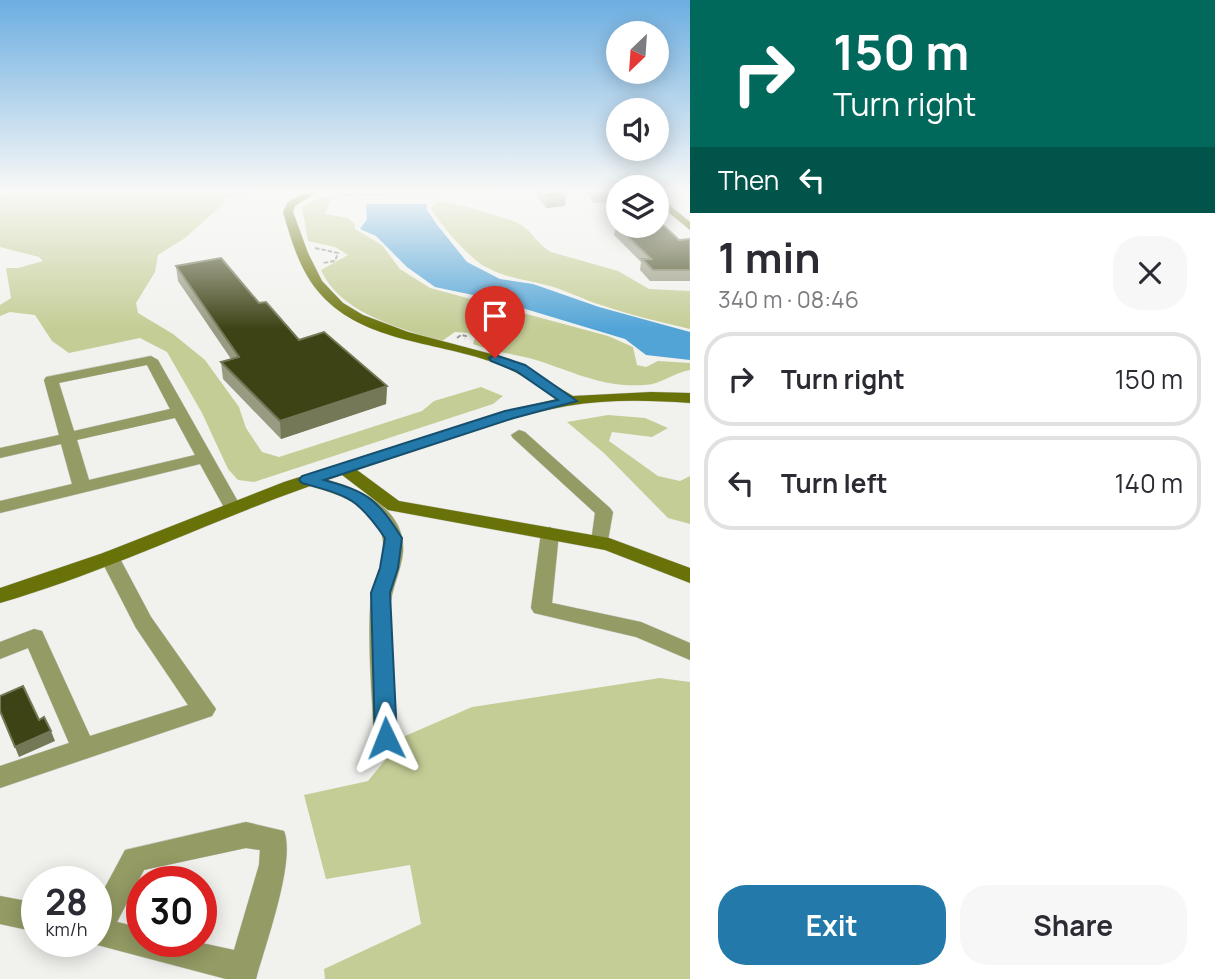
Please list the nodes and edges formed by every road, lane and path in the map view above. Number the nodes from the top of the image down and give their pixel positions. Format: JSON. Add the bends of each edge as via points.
{"nodes":[{"id":1,"x":299,"y":238,"type":"edge"},
{"id":2,"x":309,"y":247,"type":"dead end"},
{"id":3,"x":316,"y":264,"type":"dead end"},
{"id":4,"x":690,"y":398,"type":"edge"},
{"id":5,"x":570,"y":401,"type":"junction"},
{"id":6,"x":178,"y":412,"type":"junction"},
{"id":7,"x":519,"y":435,"type":"dead end"},
{"id":8,"x":68,"y":437,"type":"junction"},
{"id":9,"x":0,"y":453,"type":"edge"},
{"id":10,"x":203,"y":458,"type":"junction"},
{"id":11,"x":344,"y":468,"type":"junction"},
{"id":12,"x":307,"y":480,"type":"junction"},
{"id":13,"x":82,"y":487,"type":"junction"},
{"id":14,"x":0,"y":507,"type":"edge"},
{"id":15,"x":232,"y":507,"type":"junction"},
{"id":16,"x":550,"y":533,"type":"junction"},
{"id":17,"x":600,"y":542,"type":"junction"},
{"id":18,"x":110,"y":558,"type":"junction"},
{"id":19,"x":690,"y":576,"type":"edge"},
{"id":20,"x":0,"y":596,"type":"edge"},
{"id":21,"x":0,"y":651,"type":"edge"},
{"id":22,"x":690,"y":652,"type":"edge"},
{"id":23,"x":386,"y":738,"type":"dead end"},
{"id":24,"x":83,"y":749,"type":"junction"},
{"id":25,"x":0,"y":776,"type":"edge"},
{"id":26,"x":112,"y":903,"type":"edge"},
{"id":27,"x":0,"y":910,"type":"edge"},
{"id":28,"x":21,"y":915,"type":"edge"},
{"id":29,"x":112,"y":936,"type":"edge"},
{"id":30,"x":242,"y":973,"type":"edge"}],
"edges":[{"from":1,"to":5,"type":"street","via":[[318,284],[353,313],[405,336],[508,363]]},
{"from":2,"to":3,"type":"path","via":[[339,255],[331,262]]},
{"from":4,"to":5,"type":"street"},
{"from":5,"to":11,"type":"street","via":[[510,414]]},
{"from":6,"to":8,"type":"street"},
{"from":6,"to":8,"type":"street","via":[[151,360],[51,380]]},
{"from":6,"to":10,"type":"street"},
{"from":7,"to":17,"type":"street","via":[[604,512]]},
{"from":8,"to":9,"type":"street"},
{"from":8,"to":13,"type":"street"},
{"from":10,"to":13,"type":"street"},
{"from":10,"to":15,"type":"street"},
{"from":11,"to":12,"type":"street"},
{"from":11,"to":16,"type":"street","via":[[394,506]]},
{"from":12,"to":15,"type":"street"},
{"from":12,"to":23,"type":"street","via":[[353,492],[372,507],[393,538],[381,593]]},
{"from":13,"to":14,"type":"street"},
{"from":15,"to":18,"type":"street"},
{"from":16,"to":17,"type":"street"},
{"from":16,"to":22,"type":"street","via":[[541,608],[641,630]]},
{"from":17,"to":19,"type":"street"},
{"from":18,"to":20,"type":"street"},
{"from":18,"to":24,"type":"street","via":[[143,622],[204,709]]},
{"from":21,"to":24,"type":"street","via":[[34,638]]},
{"from":24,"to":25,"type":"street"},
{"from":26,"to":30,"type":"street","via":[[135,859],[246,835],[274,840],[273,865]]},
{"from":27,"to":28,"type":"street"},
{"from":29,"to":30,"type":"street"}]}
